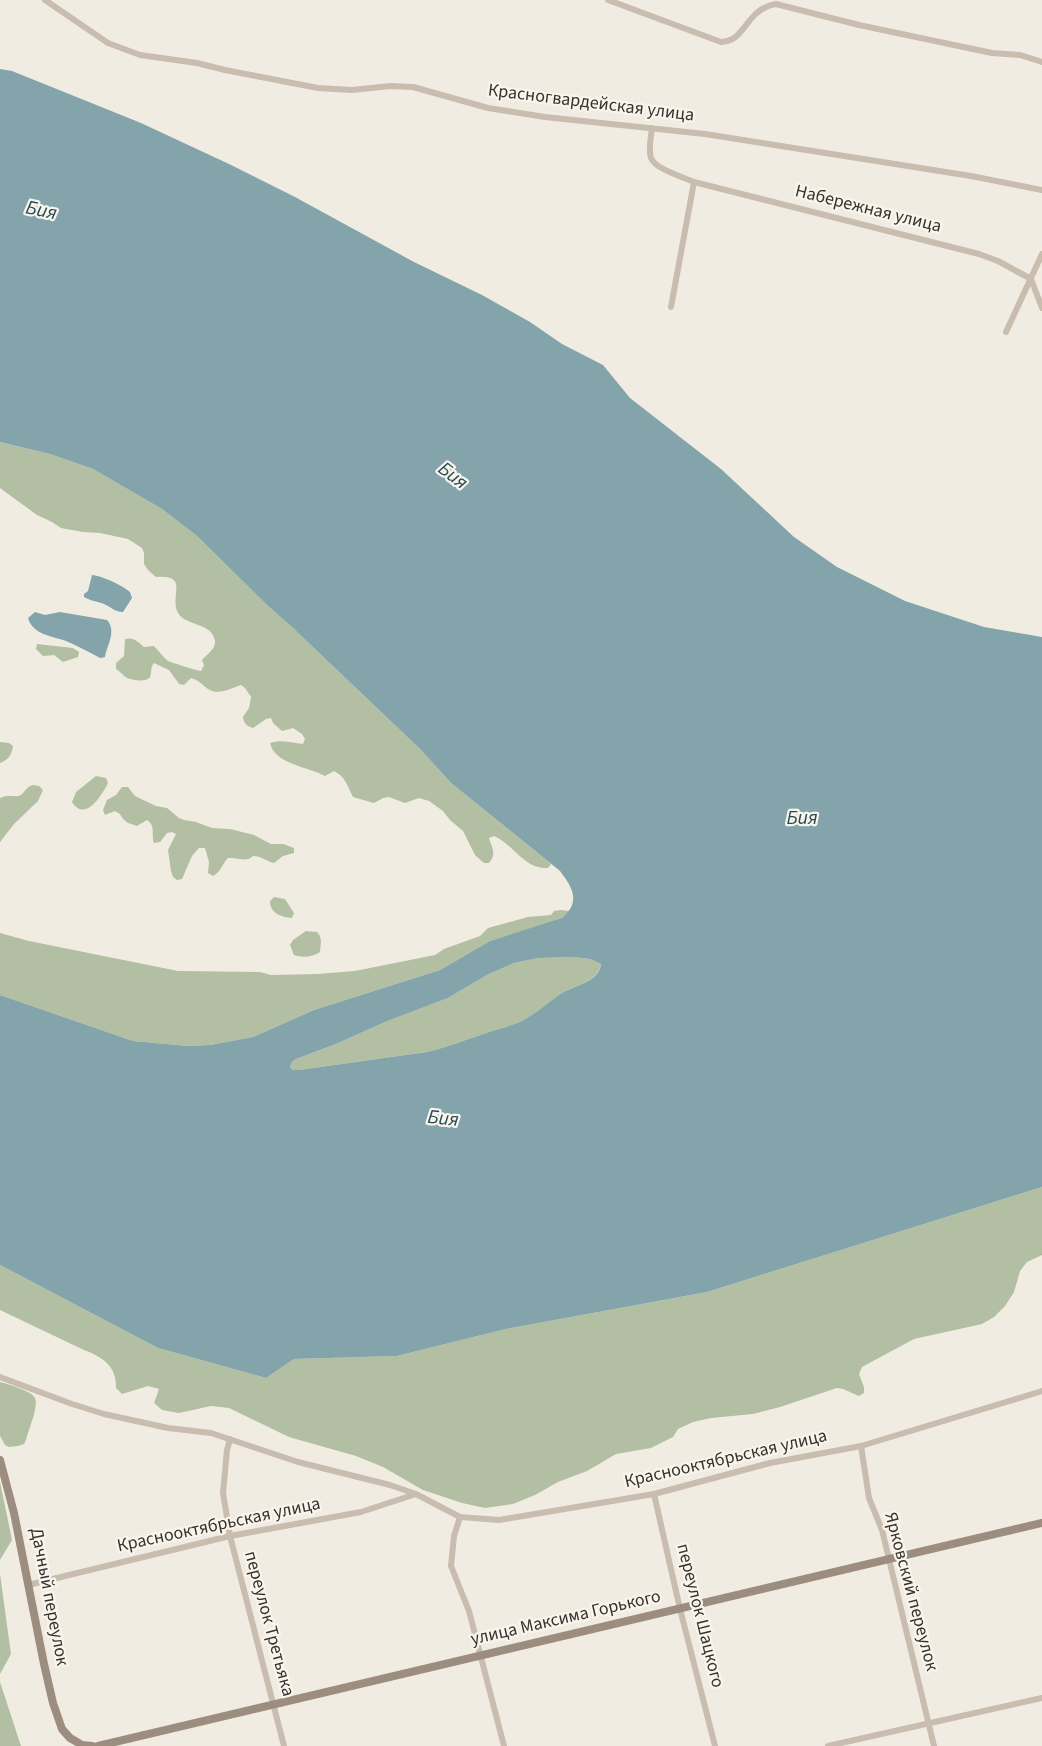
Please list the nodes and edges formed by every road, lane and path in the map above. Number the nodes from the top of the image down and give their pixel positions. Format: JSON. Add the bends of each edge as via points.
{"nodes":[{"id":1,"x":45,"y":0,"type":"edge"},
{"id":2,"x":608,"y":0,"type":"edge"},
{"id":3,"x":1042,"y":62,"type":"edge"},
{"id":4,"x":652,"y":128,"type":"junction"},
{"id":5,"x":694,"y":182,"type":"junction"},
{"id":6,"x":1042,"y":190,"type":"edge"},
{"id":7,"x":1041,"y":259,"type":"edge"},
{"id":8,"x":1031,"y":279,"type":"junction"},
{"id":9,"x":671,"y":307,"type":"dead end"},
{"id":10,"x":1042,"y":308,"type":"edge"},
{"id":11,"x":1006,"y":332,"type":"dead end"},
{"id":12,"x":0,"y":1377,"type":"edge"},
{"id":13,"x":1042,"y":1392,"type":"edge"},
{"id":14,"x":230,"y":1439,"type":"junction"},
{"id":15,"x":861,"y":1446,"type":"junction"},
{"id":16,"x":0,"y":1460,"type":"edge"},
{"id":17,"x":416,"y":1494,"type":"junction"},
{"id":18,"x":654,"y":1494,"type":"junction"},
{"id":19,"x":460,"y":1517,"type":"junction"},
{"id":20,"x":1042,"y":1523,"type":"edge"},
{"id":21,"x":230,"y":1536,"type":"junction"},
{"id":22,"x":889,"y":1559,"type":"junction"},
{"id":23,"x":28,"y":1585,"type":"junction"},
{"id":24,"x":680,"y":1609,"type":"junction"},
{"id":25,"x":481,"y":1656,"type":"junction"},
{"id":26,"x":1042,"y":1698,"type":"edge"},
{"id":27,"x":274,"y":1705,"type":"junction"},
{"id":28,"x":928,"y":1723,"type":"junction"},
{"id":29,"x":71,"y":1742,"type":"edge"},
{"id":30,"x":92,"y":1746,"type":"edge"},
{"id":31,"x":98,"y":1746,"type":"edge"},
{"id":32,"x":284,"y":1746,"type":"edge"},
{"id":33,"x":504,"y":1746,"type":"edge"},
{"id":34,"x":715,"y":1746,"type":"edge"},
{"id":35,"x":828,"y":1746,"type":"edge"},
{"id":36,"x":934,"y":1746,"type":"edge"}],
"edges":[{"from":1,"to":4,"type":"street","name":"Красногвардейская улица","via":[[101,39],[140,55],[318,88],[413,87],[488,108]]},
{"from":2,"to":3,"type":"street","via":[[721,42],[737,36],[757,11],[776,4]]},
{"from":4,"to":5,"type":"street","name":"Набережная улица","via":[[653,161]]},
{"from":4,"to":6,"type":"street","name":"Красногвардейская улица"},
{"from":5,"to":8,"type":"street","name":"Набережная улица","via":[[979,254]]},
{"from":5,"to":9,"type":"street"},
{"from":7,"to":8,"type":"street"},
{"from":8,"to":10,"type":"street"},
{"from":8,"to":11,"type":"street"},
{"from":12,"to":14,"type":"street","name":"Краснооктябрьская улица","via":[[104,1414]]},
{"from":13,"to":15,"type":"street","name":"Краснооктябрьская улица"},
{"from":14,"to":17,"type":"street","name":"Краснооктябрьская улица"},
{"from":14,"to":21,"type":"street","name":"переулок Третьяка","via":[[223,1493]]},
{"from":15,"to":18,"type":"street","name":"Краснооктябрьская улица","via":[[770,1463]]},
{"from":15,"to":22,"type":"street","name":"Ярковский переулок","via":[[869,1498]]},
{"from":16,"to":23,"type":"main road","name":"Дачный переулок"},
{"from":17,"to":19,"type":"street","name":"Краснооктябрьская улица"},
{"from":17,"to":21,"type":"street","name":"Краснооктябрьская улица","via":[[361,1512]]},
{"from":18,"to":19,"type":"street","name":"Краснооктябрьская улица","via":[[512,1519]]},
{"from":18,"to":24,"type":"street","name":"переулок Шацкого"},
{"from":19,"to":25,"type":"street","via":[[451,1566]]},
{"from":20,"to":22,"type":"main road","name":"улица Максима Горького"},
{"from":21,"to":23,"type":"street","name":"Краснооктябрьская улица"},
{"from":21,"to":27,"type":"street","name":"переулок Третьяка"},
{"from":22,"to":24,"type":"main road","name":"улица Максима Горького"},
{"from":22,"to":28,"type":"street","name":"Ярковский переулок"},
{"from":23,"to":29,"type":"main road","name":"Дачный переулок","via":[[53,1703]]},
{"from":24,"to":25,"type":"main road","name":"улица Максима Горького"},
{"from":24,"to":34,"type":"street","name":"переулок Шацкого"},
{"from":25,"to":27,"type":"main road","name":"улица Максима Горького"},
{"from":25,"to":33,"type":"street"},
{"from":26,"to":28,"type":"street"},
{"from":27,"to":31,"type":"main road","name":"улица Максима Горького"},
{"from":27,"to":32,"type":"street","name":"переулок Третьяка"},
{"from":28,"to":35,"type":"street"},
{"from":28,"to":36,"type":"street","name":"Ярковский переулок"},
{"from":29,"to":30,"type":"main road","name":"Дачный переулок"}]}
